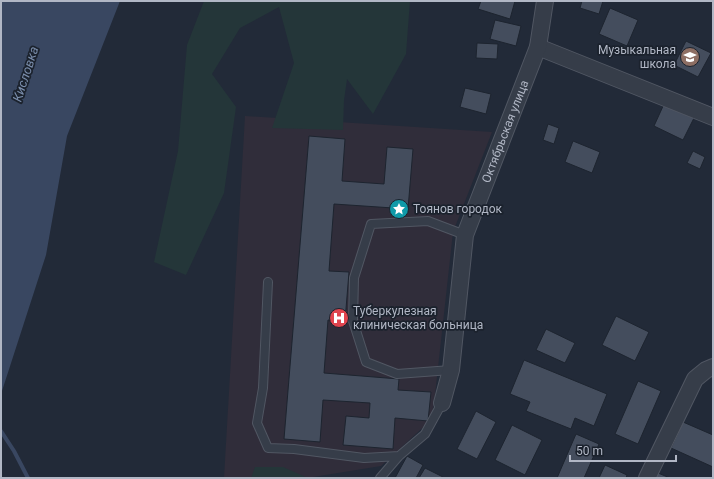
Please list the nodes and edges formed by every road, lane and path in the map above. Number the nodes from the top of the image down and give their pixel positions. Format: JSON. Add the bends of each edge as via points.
{"nodes":[{"id":1,"x":545,"y":1,"type":"edge"},
{"id":2,"x":538,"y":47,"type":"junction"},
{"id":3,"x":713,"y":117,"type":"edge"},
{"id":4,"x":465,"y":235,"type":"junction"},
{"id":5,"x":268,"y":282,"type":"dead end"},
{"id":6,"x":713,"y":367,"type":"edge"},
{"id":7,"x":451,"y":370,"type":"junction"},
{"id":8,"x":442,"y":404,"type":"joint"},
{"id":9,"x":399,"y":456,"type":"junction"},
{"id":10,"x":380,"y":478,"type":"edge"},
{"id":11,"x":647,"y":478,"type":"edge"}],
"edges":[{"from":1,"to":2,"type":"street","name":"Октябрьская улица"},
{"from":2,"to":3,"type":"street"},
{"from":2,"to":4,"type":"street","name":"Октябрьская улица"},
{"from":4,"to":7,"type":"street","name":"Октябрьская улица"},
{"from":4,"to":7,"type":"lane","via":[[428,221],[371,224],[354,278],[353,321],[366,362],[396,374]]},
{"from":5,"to":9,"type":"lane","via":[[263,388],[258,423],[268,448],[364,458]]},
{"from":6,"to":11,"type":"street","via":[[695,379]]},
{"from":7,"to":8,"type":"street","name":"Октябрьская улица"},
{"from":8,"to":9,"type":"lane","via":[[425,434]]},
{"from":9,"to":10,"type":"lane"}]}
